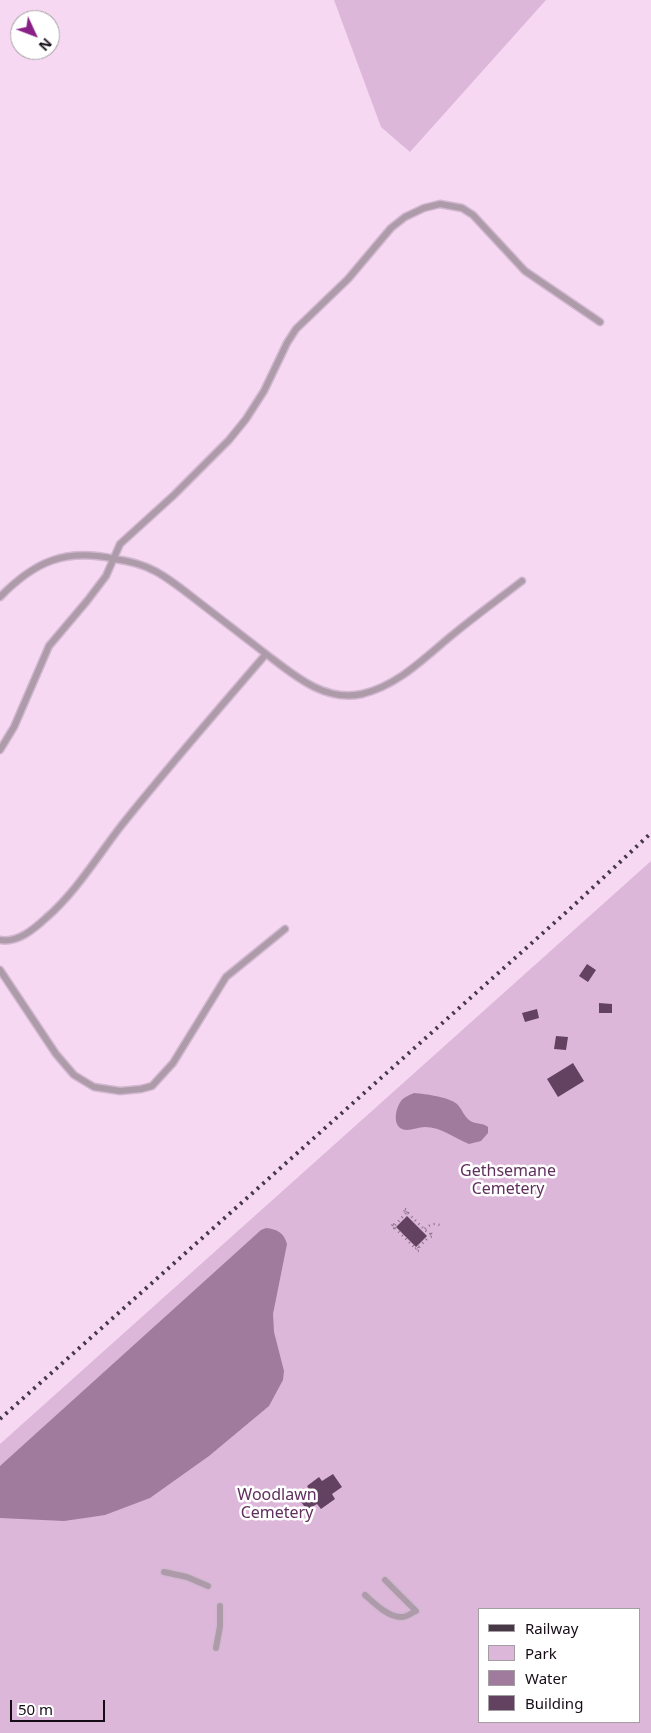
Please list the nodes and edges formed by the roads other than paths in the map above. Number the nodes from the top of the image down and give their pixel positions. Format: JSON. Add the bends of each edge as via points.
{"nodes":[{"id":1,"x":600,"y":322,"type":"dead end"},
{"id":2,"x":114,"y":558,"type":"junction"},
{"id":3,"x":522,"y":581,"type":"dead end"},
{"id":4,"x":0,"y":597,"type":"edge"},
{"id":5,"x":266,"y":654,"type":"junction"},
{"id":6,"x":0,"y":750,"type":"edge"},
{"id":7,"x":285,"y":929,"type":"dead end"},
{"id":8,"x":0,"y":940,"type":"edge"},
{"id":9,"x":0,"y":970,"type":"edge"},
{"id":10,"x":164,"y":1572,"type":"dead end"},
{"id":11,"x":385,"y":1580,"type":"dead end"},
{"id":12,"x":208,"y":1586,"type":"dead end"},
{"id":13,"x":365,"y":1595,"type":"dead end"},
{"id":14,"x":220,"y":1606,"type":"dead end"},
{"id":15,"x":216,"y":1648,"type":"dead end"}],
"edges":[{"from":1,"to":2,"type":"lane","via":[[525,271],[473,215],[462,208],[440,204],[405,216],[348,279],[296,329],[246,419],[209,461],[120,544]]},
{"from":2,"to":4,"type":"lane","via":[[74,555],[56,558],[19,580]]},
{"from":2,"to":5,"type":"lane","via":[[155,571]]},
{"from":2,"to":6,"type":"lane","via":[[106,576],[48,646],[14,727]]},
{"from":3,"to":5,"type":"lane","via":[[406,673],[361,694],[318,690]]},
{"from":5,"to":8,"type":"lane","via":[[48,917],[15,940]]},
{"from":7,"to":9,"type":"lane","via":[[226,977],[173,1063],[152,1086],[141,1089],[120,1091],[94,1087],[74,1075],[56,1054]]},
{"from":10,"to":12,"type":"lane"},
{"from":11,"to":13,"type":"lane","via":[[416,1611],[399,1617],[385,1612]]},
{"from":14,"to":15,"type":"lane"}]}
